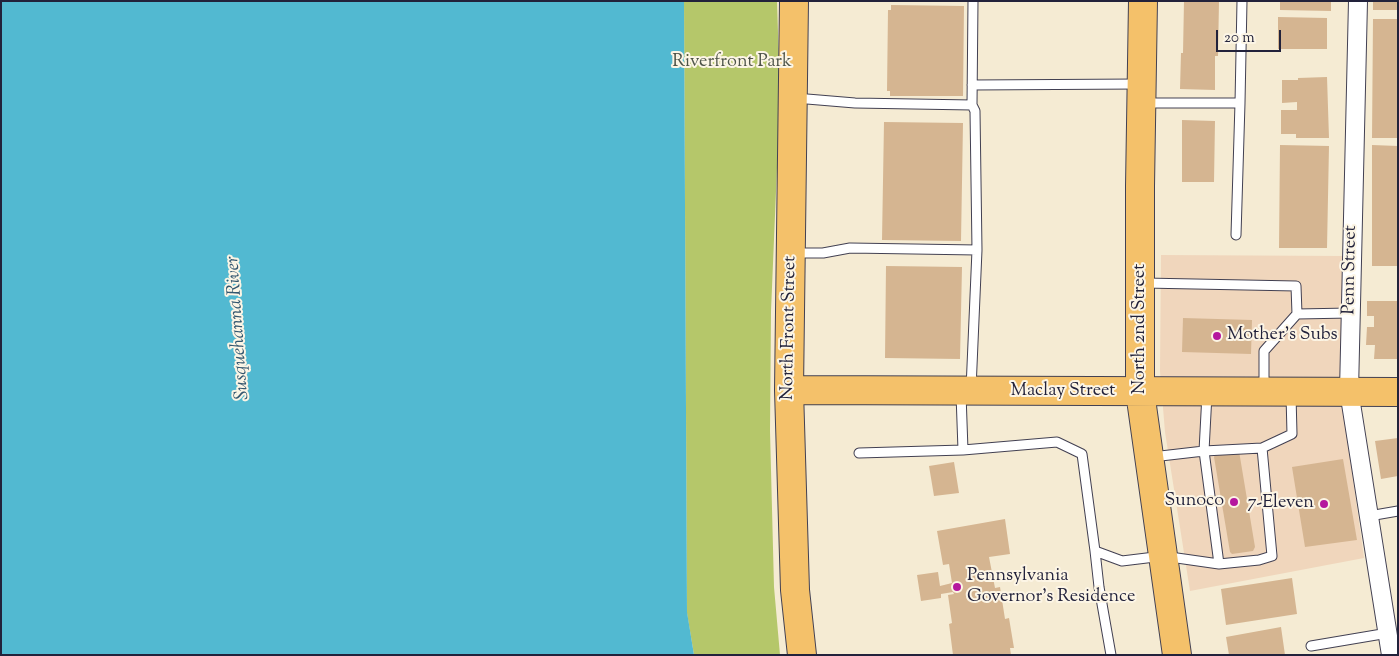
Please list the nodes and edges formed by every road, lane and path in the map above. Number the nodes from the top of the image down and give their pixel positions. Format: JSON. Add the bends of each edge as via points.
{"nodes":[{"id":1,"x":794,"y":1,"type":"edge"},
{"id":2,"x":973,"y":1,"type":"edge"},
{"id":3,"x":1143,"y":1,"type":"edge"},
{"id":4,"x":1242,"y":1,"type":"edge"},
{"id":5,"x":1358,"y":1,"type":"edge"},
{"id":6,"x":972,"y":85,"type":"junction"},
{"id":7,"x":1142,"y":94,"type":"junction"},
{"id":8,"x":793,"y":98,"type":"junction"},
{"id":9,"x":1240,"y":103,"type":"junction"},
{"id":10,"x":972,"y":104,"type":"junction"},
{"id":11,"x":1236,"y":235,"type":"dead end"},
{"id":12,"x":977,"y":250,"type":"junction"},
{"id":13,"x":791,"y":253,"type":"junction"},
{"id":14,"x":1141,"y":283,"type":"junction"},
{"id":15,"x":1350,"y":313,"type":"junction"},
{"id":16,"x":1297,"y":314,"type":"junction"},
{"id":17,"x":789,"y":390,"type":"junction"},
{"id":18,"x":966,"y":391,"type":"junction"},
{"id":19,"x":1349,"y":391,"type":"junction"},
{"id":20,"x":1140,"y":392,"type":"junction"},
{"id":21,"x":1207,"y":392,"type":"junction"},
{"id":22,"x":1264,"y":392,"type":"junction"},
{"id":23,"x":1291,"y":392,"type":"junction"},
{"id":24,"x":1398,"y":392,"type":"edge"},
{"id":25,"x":1262,"y":448,"type":"junction"},
{"id":26,"x":962,"y":450,"type":"junction"},
{"id":27,"x":1204,"y":451,"type":"junction"},
{"id":28,"x":859,"y":453,"type":"dead end"},
{"id":29,"x":1149,"y":457,"type":"junction"},
{"id":30,"x":1398,"y":511,"type":"edge"},
{"id":31,"x":1369,"y":516,"type":"junction"},
{"id":32,"x":1095,"y":551,"type":"junction"},
{"id":33,"x":1163,"y":556,"type":"junction"},
{"id":34,"x":1219,"y":564,"type":"junction"},
{"id":35,"x":1388,"y":633,"type":"junction"},
{"id":36,"x":1311,"y":646,"type":"dead end"},
{"id":37,"x":1175,"y":654,"type":"edge"},
{"id":38,"x":802,"y":655,"type":"edge"},
{"id":39,"x":1111,"y":655,"type":"edge"},
{"id":40,"x":1391,"y":655,"type":"edge"}],
"edges":[{"from":1,"to":8,"type":"main road","name":"North Front Street"},
{"from":2,"to":6,"type":"lane"},
{"from":3,"to":7,"type":"main road","name":"North 2nd Street"},
{"from":4,"to":9,"type":"lane"},
{"from":5,"to":15,"type":"street","name":"Penn Street"},
{"from":6,"to":7,"type":"lane"},
{"from":6,"to":10,"type":"lane"},
{"from":7,"to":9,"type":"lane"},
{"from":7,"to":14,"type":"main road","name":"North 2nd Street"},
{"from":8,"to":10,"type":"lane","via":[[855,103]]},
{"from":8,"to":13,"type":"main road","name":"North Front Street"},
{"from":9,"to":11,"type":"lane"},
{"from":10,"to":12,"type":"lane","via":[[975,111]]},
{"from":12,"to":13,"type":"lane","via":[[850,248],[823,253]]},
{"from":12,"to":18,"type":"lane"},
{"from":13,"to":17,"type":"main road","name":"North Front Street"},
{"from":14,"to":16,"type":"lane","via":[[1296,286]]},
{"from":14,"to":20,"type":"main road","name":"North 2nd Street"},
{"from":15,"to":16,"type":"lane"},
{"from":15,"to":19,"type":"street","name":"Penn Street"},
{"from":16,"to":22,"type":"lane","via":[[1264,351]]},
{"from":17,"to":18,"type":"main road","name":"Maclay Street"},
{"from":17,"to":38,"type":"main road","name":"North Front Street","via":[[795,590]]},
{"from":18,"to":20,"type":"main road","name":"Maclay Street"},
{"from":18,"to":26,"type":"lane"},
{"from":19,"to":23,"type":"main road","name":"Maclay Street"},
{"from":19,"to":24,"type":"main road","name":"Maclay Street"},
{"from":19,"to":31,"type":"street","name":"Penn Street"},
{"from":20,"to":21,"type":"main road","name":"Maclay Street"},
{"from":20,"to":29,"type":"main road","name":"North 2nd Street"},
{"from":21,"to":22,"type":"main road","name":"Maclay Street"},
{"from":21,"to":27,"type":"lane"},
{"from":22,"to":23,"type":"main road","name":"Maclay Street"},
{"from":23,"to":25,"type":"lane","via":[[1292,434]]},
{"from":25,"to":27,"type":"lane"},
{"from":25,"to":34,"type":"lane","via":[[1272,556]]},
{"from":26,"to":28,"type":"lane"},
{"from":26,"to":32,"type":"lane","via":[[1057,442],[1082,454]]},
{"from":27,"to":29,"type":"lane"},
{"from":27,"to":34,"type":"lane"},
{"from":29,"to":33,"type":"main road","name":"North 2nd Street"},
{"from":30,"to":31,"type":"lane"},
{"from":31,"to":35,"type":"street","name":"Penn Street"},
{"from":32,"to":33,"type":"lane","via":[[1122,561]]},
{"from":32,"to":39,"type":"lane"},
{"from":33,"to":34,"type":"lane"},
{"from":33,"to":37,"type":"main road","name":"North 2nd Street"},
{"from":35,"to":36,"type":"lane"},
{"from":35,"to":40,"type":"street","name":"Penn Street"}]}
